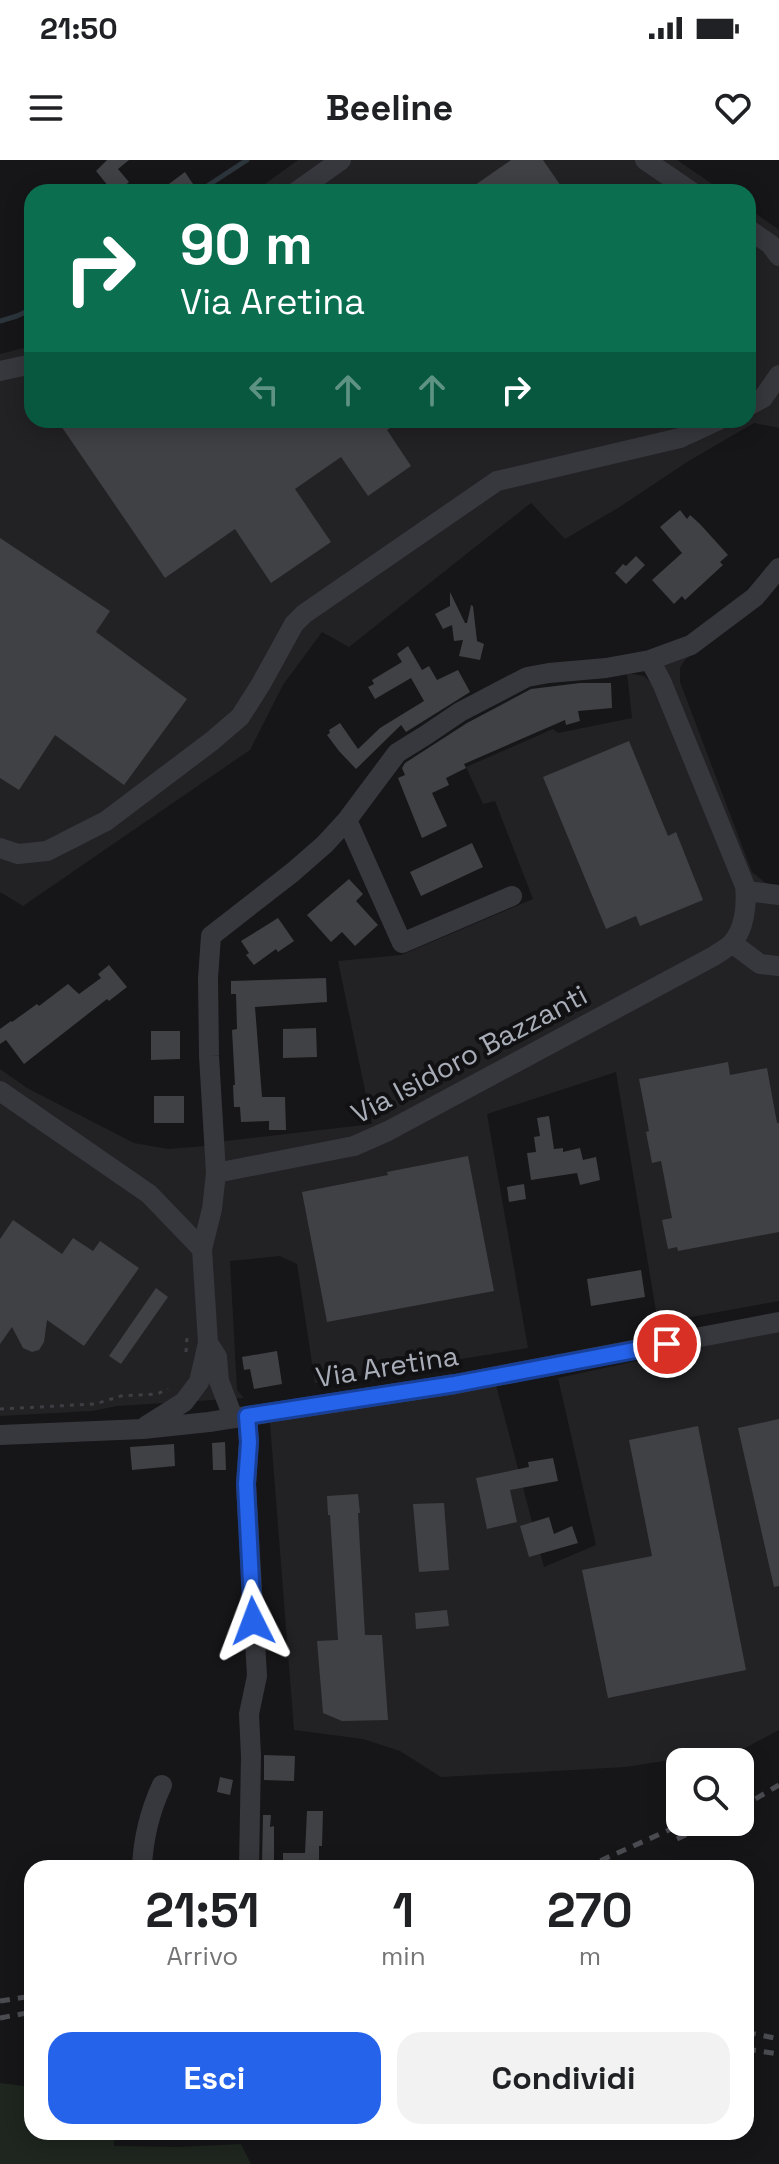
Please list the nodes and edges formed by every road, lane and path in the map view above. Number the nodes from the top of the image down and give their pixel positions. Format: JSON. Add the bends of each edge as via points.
{"nodes":[{"id":1,"x":341,"y":160,"type":"edge"},
{"id":2,"x":645,"y":160,"type":"edge"},
{"id":3,"x":307,"y":184,"type":"edge"},
{"id":4,"x":680,"y":184,"type":"edge"},
{"id":5,"x":756,"y":234,"type":"edge"},
{"id":6,"x":779,"y":256,"type":"edge"},
{"id":7,"x":24,"y":366,"type":"edge"},
{"id":8,"x":0,"y":371,"type":"edge"},
{"id":9,"x":779,"y":375,"type":"edge"},
{"id":10,"x":763,"y":402,"type":"edge"},
{"id":11,"x":702,"y":428,"type":"edge"},
{"id":12,"x":779,"y":568,"type":"edge"},
{"id":13,"x":650,"y":660,"type":"junction"},
{"id":14,"x":347,"y":820,"type":"junction"},
{"id":15,"x":0,"y":848,"type":"edge"},
{"id":16,"x":746,"y":891,"type":"junction"},
{"id":17,"x":779,"y":895,"type":"edge"},
{"id":18,"x":512,"y":896,"type":"dead end"},
{"id":19,"x":732,"y":943,"type":"junction"},
{"id":20,"x":779,"y":966,"type":"edge"},
{"id":21,"x":0,"y":1091,"type":"edge"},
{"id":22,"x":216,"y":1173,"type":"junction"},
{"id":23,"x":202,"y":1249,"type":"junction"},
{"id":24,"x":779,"y":1322,"type":"edge"},
{"id":25,"x":208,"y":1340,"type":"junction"},
{"id":26,"x":186,"y":1362,"type":"dead end"},
{"id":27,"x":209,"y":1381,"type":"junction"},
{"id":28,"x":170,"y":1389,"type":"dead end"},
{"id":29,"x":0,"y":1409,"type":"edge"},
{"id":30,"x":240,"y":1417,"type":"junction"},
{"id":31,"x":209,"y":1422,"type":"junction"},
{"id":32,"x":143,"y":1429,"type":"junction"},
{"id":33,"x":0,"y":1435,"type":"edge"},
{"id":34,"x":162,"y":1785,"type":"dead end"},
{"id":35,"x":142,"y":1860,"type":"edge"},
{"id":36,"x":249,"y":1860,"type":"edge"}],
"edges":[{"from":1,"to":3,"type":"street"},
{"from":2,"to":4,"type":"street"},
{"from":5,"to":6,"type":"street"},
{"from":7,"to":8,"type":"street"},
{"from":9,"to":10,"type":"street"},
{"from":11,"to":15,"type":"street","via":[[680,438],[497,481],[304,614],[240,717],[106,821],[47,851],[18,854]]},
{"from":12,"to":13,"type":"street","via":[[755,597],[691,645]]},
{"from":13,"to":14,"type":"street","via":[[527,677],[460,712],[397,753]]},
{"from":13,"to":16,"type":"street"},
{"from":14,"to":18,"type":"street","via":[[402,943]]},
{"from":14,"to":22,"type":"street","via":[[293,872],[211,936],[209,1056]]},
{"from":16,"to":17,"type":"street"},
{"from":16,"to":19,"type":"street","via":[[747,903]]},
{"from":19,"to":20,"type":"street","via":[[760,964]]},
{"from":19,"to":22,"type":"street","name":"Via Isidoro Bazzanti","via":[[388,1131],[354,1146]]},
{"from":21,"to":23,"type":"street","via":[[149,1194]]},
{"from":22,"to":23,"type":"street"},
{"from":23,"to":25,"type":"street"},
{"from":24,"to":30,"type":"street","name":"Via Aretina","via":[[455,1384]]},
{"from":25,"to":26,"type":"path","via":[[187,1338]]},
{"from":25,"to":27,"type":"street"},
{"from":27,"to":30,"type":"street"},
{"from":27,"to":31,"type":"street"},
{"from":27,"to":32,"type":"street"},
{"from":28,"to":29,"type":"path","via":[[95,1404]]},
{"from":30,"to":31,"type":"street","name":"Via Aretina"},
{"from":30,"to":36,"type":"street","via":[[249,1442],[246,1484],[257,1676],[249,1714]]},
{"from":31,"to":32,"type":"street","name":"Via Aretina"},
{"from":32,"to":33,"type":"street","name":"Via Aretina"},
{"from":34,"to":35,"type":"street","via":[[152,1806]]}]}
